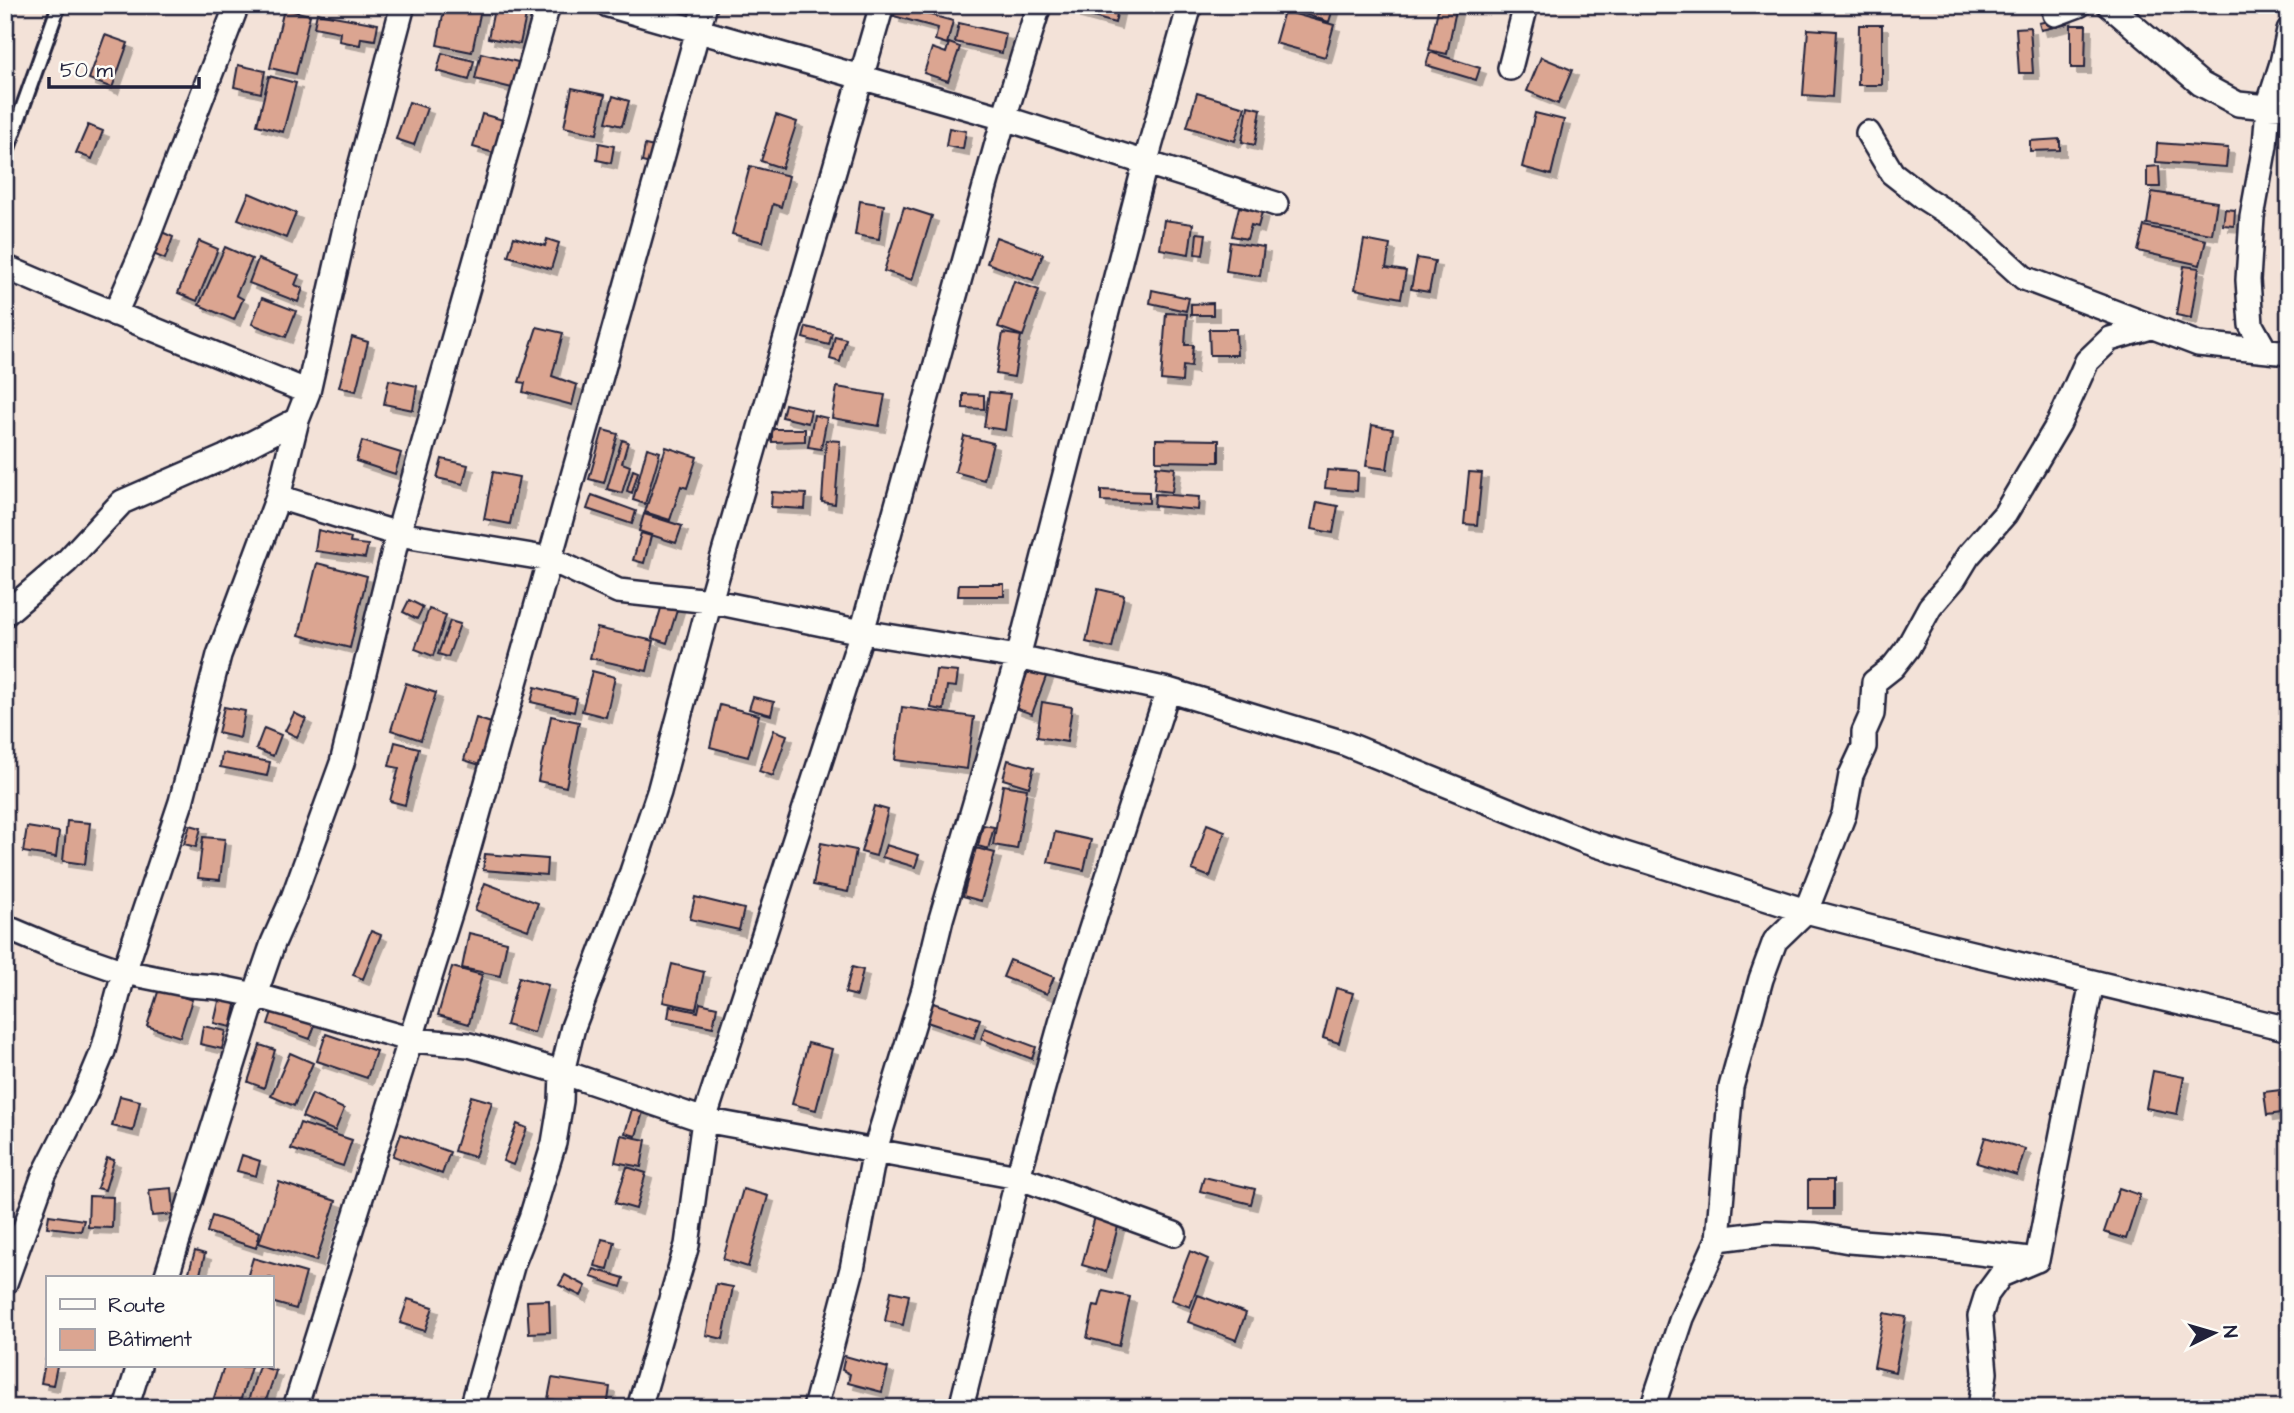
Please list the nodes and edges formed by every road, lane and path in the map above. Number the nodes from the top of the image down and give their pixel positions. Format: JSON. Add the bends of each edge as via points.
{"nodes":[{"id":1,"x":59,"y":5,"type":"edge"},
{"id":2,"x":237,"y":5,"type":"edge"},
{"id":3,"x":402,"y":5,"type":"edge"},
{"id":4,"x":548,"y":5,"type":"edge"},
{"id":5,"x":608,"y":5,"type":"edge"},
{"id":6,"x":705,"y":5,"type":"edge"},
{"id":7,"x":882,"y":5,"type":"edge"},
{"id":8,"x":1039,"y":5,"type":"edge"},
{"id":9,"x":1190,"y":5,"type":"edge"},
{"id":10,"x":1526,"y":5,"type":"edge"},
{"id":11,"x":2079,"y":5,"type":"edge"},
{"id":12,"x":2109,"y":5,"type":"edge"},
{"id":13,"x":2055,"y":14,"type":"dead end"},
{"id":14,"x":2289,"y":30,"type":"edge"},
{"id":15,"x":698,"y":33,"type":"junction"},
{"id":16,"x":1510,"y":68,"type":"dead end"},
{"id":17,"x":862,"y":79,"type":"junction"},
{"id":18,"x":2278,"y":106,"type":"edge"},
{"id":19,"x":1004,"y":118,"type":"junction"},
{"id":20,"x":1868,"y":133,"type":"dead end"},
{"id":21,"x":5,"y":157,"type":"edge"},
{"id":22,"x":1145,"y":163,"type":"junction"},
{"id":23,"x":1276,"y":204,"type":"dead end"},
{"id":24,"x":5,"y":267,"type":"edge"},
{"id":25,"x":115,"y":314,"type":"junction"},
{"id":26,"x":2151,"y":327,"type":"junction"},
{"id":27,"x":2265,"y":349,"type":"junction"},
{"id":28,"x":2289,"y":353,"type":"edge"},
{"id":29,"x":308,"y":392,"type":"junction"},
{"id":30,"x":297,"y":420,"type":"junction"},
{"id":31,"x":278,"y":496,"type":"junction"},
{"id":32,"x":398,"y":534,"type":"junction"},
{"id":33,"x":550,"y":559,"type":"junction"},
{"id":34,"x":710,"y":601,"type":"junction"},
{"id":35,"x":5,"y":614,"type":"edge"},
{"id":36,"x":862,"y":632,"type":"junction"},
{"id":37,"x":1018,"y":657,"type":"junction"},
{"id":38,"x":1168,"y":690,"type":"junction"},
{"id":39,"x":1806,"y":911,"type":"junction"},
{"id":40,"x":5,"y":927,"type":"edge"},
{"id":41,"x":124,"y":971,"type":"junction"},
{"id":42,"x":2092,"y":982,"type":"junction"},
{"id":43,"x":255,"y":995,"type":"junction"},
{"id":44,"x":2289,"y":1029,"type":"edge"},
{"id":45,"x":412,"y":1040,"type":"junction"},
{"id":46,"x":562,"y":1072,"type":"junction"},
{"id":47,"x":704,"y":1119,"type":"junction"},
{"id":48,"x":875,"y":1150,"type":"junction"},
{"id":49,"x":1017,"y":1177,"type":"junction"},
{"id":50,"x":1174,"y":1234,"type":"dead end"},
{"id":51,"x":1718,"y":1240,"type":"junction"},
{"id":52,"x":2037,"y":1260,"type":"junction"},
{"id":53,"x":167,"y":1276,"type":"edge"},
{"id":54,"x":5,"y":1283,"type":"edge"},
{"id":55,"x":138,"y":1368,"type":"edge"},
{"id":56,"x":126,"y":1408,"type":"edge"},
{"id":57,"x":295,"y":1408,"type":"edge"},
{"id":58,"x":472,"y":1408,"type":"edge"},
{"id":59,"x":639,"y":1408,"type":"edge"},
{"id":60,"x":815,"y":1408,"type":"edge"},
{"id":61,"x":961,"y":1408,"type":"edge"},
{"id":62,"x":1652,"y":1408,"type":"edge"},
{"id":63,"x":1980,"y":1408,"type":"edge"}],
"edges":[{"from":1,"to":21,"type":"lane"},
{"from":2,"to":25,"type":"street"},
{"from":3,"to":29,"type":"street"},
{"from":4,"to":32,"type":"street"},
{"from":5,"to":15,"type":"street"},
{"from":6,"to":15,"type":"street"},
{"from":7,"to":17,"type":"street"},
{"from":8,"to":19,"type":"street"},
{"from":9,"to":22,"type":"street"},
{"from":10,"to":16,"type":"street"},
{"from":11,"to":13,"type":"street"},
{"from":12,"to":18,"type":"street","via":[[2201,84],[2238,104]]},
{"from":14,"to":18,"type":"street"},
{"from":15,"to":17,"type":"street"},
{"from":15,"to":33,"type":"street"},
{"from":17,"to":19,"type":"street"},
{"from":17,"to":34,"type":"street"},
{"from":18,"to":27,"type":"street","via":[[2265,145],[2252,217],[2248,280],[2251,325]]},
{"from":19,"to":22,"type":"street"},
{"from":19,"to":36,"type":"street"},
{"from":20,"to":26,"type":"street","via":[[1892,173],[1965,224],[2024,278]]},
{"from":22,"to":23,"type":"street"},
{"from":22,"to":37,"type":"street"},
{"from":24,"to":25,"type":"street"},
{"from":25,"to":29,"type":"street"},
{"from":26,"to":27,"type":"street","via":[[2198,344]]},
{"from":26,"to":39,"type":"street","via":[[2110,339],[2087,362],[2059,423],[2005,514],[1930,607],[1907,649],[1874,682],[1864,747]]},
{"from":27,"to":28,"type":"street"},
{"from":29,"to":30,"type":"street"},
{"from":30,"to":31,"type":"street"},
{"from":30,"to":35,"type":"street","via":[[122,502],[67,561]]},
{"from":31,"to":32,"type":"street"},
{"from":31,"to":41,"type":"street","via":[[219,655],[181,802]]},
{"from":32,"to":33,"type":"street"},
{"from":32,"to":43,"type":"street","via":[[342,763]]},
{"from":33,"to":34,"type":"street","via":[[618,590]]},
{"from":33,"to":45,"type":"street"},
{"from":34,"to":36,"type":"street"},
{"from":34,"to":46,"type":"street","via":[[659,792],[573,1027]]},
{"from":36,"to":37,"type":"street"},
{"from":36,"to":47,"type":"street"},
{"from":37,"to":38,"type":"street"},
{"from":37,"to":48,"type":"street"},
{"from":38,"to":39,"type":"street","via":[[1344,743],[1587,842]]},
{"from":38,"to":49,"type":"street","via":[[1063,1016]]},
{"from":39,"to":42,"type":"street"},
{"from":39,"to":51,"type":"street","via":[[1775,941],[1750,1015],[1731,1087]]},
{"from":40,"to":41,"type":"street"},
{"from":41,"to":43,"type":"street"},
{"from":41,"to":54,"type":"street","via":[[103,1051],[44,1175]]},
{"from":42,"to":44,"type":"street"},
{"from":42,"to":52,"type":"street"},
{"from":43,"to":45,"type":"street"},
{"from":43,"to":53,"type":"street"},
{"from":45,"to":46,"type":"street","via":[[469,1045]]},
{"from":45,"to":57,"type":"street"},
{"from":46,"to":47,"type":"street"},
{"from":46,"to":58,"type":"street","via":[[554,1143],[513,1263]]},
{"from":47,"to":48,"type":"street"},
{"from":47,"to":59,"type":"street","via":[[687,1245]]},
{"from":48,"to":49,"type":"street"},
{"from":48,"to":60,"type":"street","via":[[852,1269]]},
{"from":49,"to":50,"type":"street"},
{"from":49,"to":61,"type":"street"},
{"from":51,"to":52,"type":"street","via":[[1767,1233],[1816,1235]]},
{"from":51,"to":62,"type":"street","via":[[1682,1318]]},
{"from":52,"to":63,"type":"street","via":[[2001,1275],[1987,1294],[1980,1316],[1985,1373]]},
{"from":55,"to":56,"type":"street"}]}
